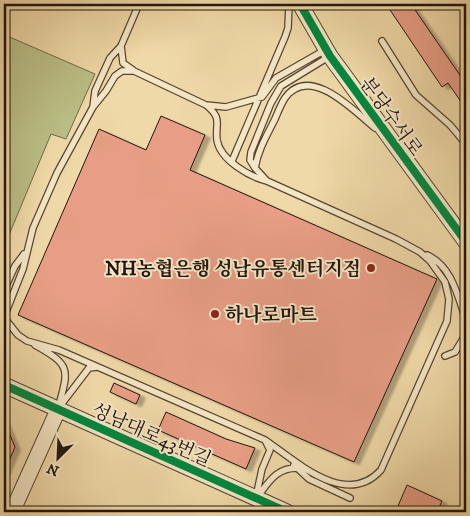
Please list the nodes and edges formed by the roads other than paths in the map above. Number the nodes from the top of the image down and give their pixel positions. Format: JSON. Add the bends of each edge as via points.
{"nodes":[{"id":1,"x":139,"y":4,"type":"edge"},
{"id":2,"x":289,"y":4,"type":"edge"},
{"id":3,"x":300,"y":4,"type":"edge"},
{"id":4,"x":382,"y":41,"type":"dead end"},
{"id":5,"x":121,"y":46,"type":"junction"},
{"id":6,"x":328,"y":53,"type":"junction"},
{"id":7,"x":134,"y":71,"type":"junction"},
{"id":8,"x":257,"y":100,"type":"junction"},
{"id":9,"x":206,"y":105,"type":"junction"},
{"id":10,"x":94,"y":107,"type":"junction"},
{"id":11,"x":387,"y":138,"type":"junction"},
{"id":12,"x":466,"y":144,"type":"edge"},
{"id":13,"x":232,"y":161,"type":"junction"},
{"id":14,"x":255,"y":168,"type":"junction"},
{"id":15,"x":267,"y":181,"type":"junction"},
{"id":16,"x":466,"y":242,"type":"edge"},
{"id":17,"x":26,"y":252,"type":"junction"},
{"id":18,"x":420,"y":252,"type":"junction"},
{"id":19,"x":4,"y":291,"type":"edge"},
{"id":20,"x":5,"y":309,"type":"edge"},
{"id":21,"x":466,"y":320,"type":"edge"},
{"id":22,"x":466,"y":334,"type":"edge"},
{"id":23,"x":27,"y":341,"type":"junction"},
{"id":24,"x":445,"y":356,"type":"dead end"},
{"id":25,"x":97,"y":366,"type":"junction"},
{"id":26,"x":4,"y":385,"type":"edge"},
{"id":27,"x":58,"y":410,"type":"junction"},
{"id":28,"x":265,"y":440,"type":"junction"},
{"id":29,"x":287,"y":458,"type":"junction"},
{"id":30,"x":297,"y":468,"type":"junction"},
{"id":31,"x":350,"y":498,"type":"dead end"},
{"id":32,"x":253,"y":506,"type":"edge"},
{"id":33,"x":15,"y":511,"type":"edge"},
{"id":34,"x":287,"y":512,"type":"edge"}],
"edges":[{"from":1,"to":5,"type":"lane"},
{"from":2,"to":8,"type":"lane","via":[[288,28]]},
{"from":3,"to":6,"type":"street","name":"분당수서로"},
{"from":4,"to":12,"type":"lane","via":[[416,95]]},
{"from":5,"to":7,"type":"lane","via":[[123,63]]},
{"from":5,"to":10,"type":"lane","via":[[110,58],[95,91]]},
{"from":6,"to":8,"type":"lane","via":[[276,78]]},
{"from":6,"to":11,"type":"street","name":"분당수서로"},
{"from":6,"to":14,"type":"lane","via":[[288,81],[275,95],[251,152],[250,160]]},
{"from":7,"to":9,"type":"lane"},
{"from":7,"to":10,"type":"lane","via":[[122,71],[115,76]]},
{"from":8,"to":9,"type":"lane","via":[[226,107]]},
{"from":8,"to":13,"type":"lane"},
{"from":9,"to":13,"type":"lane","via":[[215,112],[217,141]]},
{"from":10,"to":17,"type":"lane","via":[[57,173]]},
{"from":11,"to":14,"type":"lane","via":[[336,95],[316,86],[300,87],[286,97],[257,156]]},
{"from":11,"to":16,"type":"street","name":"분당수서로"},
{"from":13,"to":15,"type":"lane"},
{"from":14,"to":15,"type":"lane"},
{"from":15,"to":18,"type":"lane"},
{"from":17,"to":19,"type":"lane"},
{"from":17,"to":20,"type":"lane","via":[[24,269]]},
{"from":18,"to":21,"type":"lane","via":[[445,268]]},
{"from":18,"to":29,"type":"lane","via":[[444,282],[447,321],[381,470],[369,481],[342,485]]},
{"from":20,"to":23,"type":"lane","via":[[10,327]]},
{"from":22,"to":24,"type":"lane","via":[[455,352]]},
{"from":23,"to":25,"type":"lane"},
{"from":23,"to":27,"type":"lane","via":[[57,357],[64,366],[67,375]]},
{"from":25,"to":27,"type":"lane","via":[[89,368]]},
{"from":25,"to":28,"type":"lane"},
{"from":26,"to":27,"type":"street","name":"성남대로43번길"},
{"from":27,"to":32,"type":"street","name":"성남대로43번길"},
{"from":27,"to":33,"type":"street"},
{"from":28,"to":29,"type":"lane"},
{"from":28,"to":32,"type":"lane","via":[[270,450]]},
{"from":29,"to":30,"type":"lane"},
{"from":30,"to":31,"type":"lane","via":[[308,479]]},
{"from":30,"to":32,"type":"lane","via":[[279,471]]},
{"from":32,"to":34,"type":"street","name":"성남대로43번길"}]}
